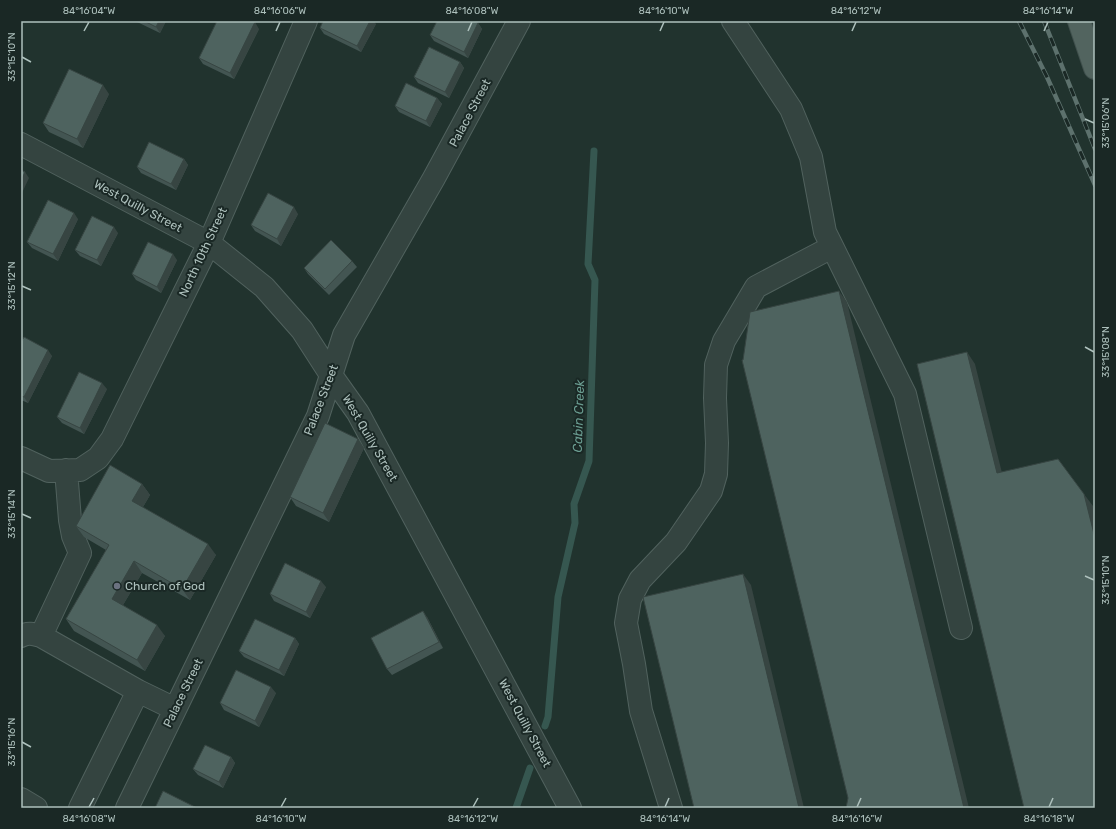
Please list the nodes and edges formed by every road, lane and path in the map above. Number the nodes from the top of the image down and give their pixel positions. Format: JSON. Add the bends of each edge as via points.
{"nodes":[{"id":1,"x":306,"y":21,"type":"edge"},
{"id":2,"x":519,"y":21,"type":"edge"},
{"id":3,"x":733,"y":21,"type":"edge"},
{"id":4,"x":1079,"y":21,"type":"edge"},
{"id":5,"x":1095,"y":67,"type":"edge"},
{"id":6,"x":21,"y":144,"type":"edge"},
{"id":7,"x":209,"y":243,"type":"junction"},
{"id":8,"x":832,"y":247,"type":"junction"},
{"id":9,"x":331,"y":375,"type":"junction"},
{"id":10,"x":21,"y":458,"type":"edge"},
{"id":11,"x":73,"y":470,"type":"junction"},
{"id":12,"x":961,"y":628,"type":"dead end"},
{"id":13,"x":31,"y":636,"type":"edge"},
{"id":14,"x":138,"y":691,"type":"junction"},
{"id":15,"x":175,"y":709,"type":"junction"},
{"id":16,"x":21,"y":799,"type":"edge"},
{"id":17,"x":36,"y":808,"type":"edge"},
{"id":18,"x":80,"y":808,"type":"edge"},
{"id":19,"x":127,"y":808,"type":"edge"},
{"id":20,"x":570,"y":808,"type":"edge"},
{"id":21,"x":671,"y":808,"type":"edge"}],
"edges":[{"from":1,"to":7,"type":"street","name":"North 10th Street"},
{"from":2,"to":9,"type":"street","name":"Palace Street","via":[[434,178],[344,335]]},
{"from":3,"to":8,"type":"street","via":[[791,109],[811,157],[825,232]]},
{"from":4,"to":5,"type":"main road"},
{"from":6,"to":7,"type":"street","name":"West Quilly Street"},
{"from":7,"to":9,"type":"street","name":"West Quilly Street","via":[[264,287],[302,330]]},
{"from":7,"to":11,"type":"street","name":"North 10th Street","via":[[112,439],[98,458]]},
{"from":8,"to":12,"type":"street","via":[[905,394]]},
{"from":8,"to":21,"type":"street","via":[[756,287],[724,341],[716,365],[716,474],[710,491],[676,542],[640,580],[630,599],[626,623],[641,711]]},
{"from":9,"to":15,"type":"street","name":"Palace Street","via":[[318,416]]},
{"from":9,"to":20,"type":"street","name":"West Quilly Street","via":[[358,413]]},
{"from":10,"to":11,"type":"street","via":[[49,471]]},
{"from":11,"to":13,"type":"street","via":[[70,520],[80,553]]},
{"from":13,"to":14,"type":"street"},
{"from":14,"to":15,"type":"street"},
{"from":14,"to":18,"type":"street"},
{"from":15,"to":19,"type":"street","name":"Palace Street"},
{"from":16,"to":17,"type":"street"}]}
